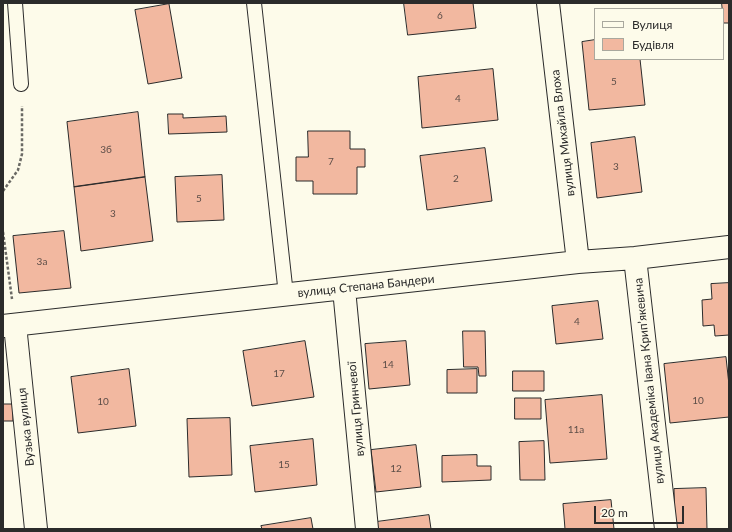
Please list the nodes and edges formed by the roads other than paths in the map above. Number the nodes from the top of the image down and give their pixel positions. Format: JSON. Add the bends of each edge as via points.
{"nodes":[{"id":1,"x":15,"y":3,"type":"edge"},
{"id":2,"x":254,"y":3,"type":"edge"},
{"id":3,"x":548,"y":3,"type":"edge"},
{"id":4,"x":21,"y":84,"type":"road end"},
{"id":5,"x":729,"y":246,"type":"edge"},
{"id":6,"x":635,"y":258,"type":"junction"},
{"id":7,"x":578,"y":262,"type":"junction"},
{"id":8,"x":344,"y":289,"type":"junction"},
{"id":9,"x":286,"y":295,"type":"junction"},
{"id":10,"x":9,"y":325,"type":"edge"},
{"id":11,"x":36,"y":529,"type":"edge"},
{"id":12,"x":367,"y":529,"type":"edge"},
{"id":13,"x":666,"y":529,"type":"edge"}],
"edges":[{"from":1,"to":4,"type":"lane"},
{"from":2,"to":9,"type":"lane"},
{"from":3,"to":7,"type":"street","name":"вулиця Михайла Влоха"},
{"from":5,"to":6,"type":"street","name":"вулиця Степана Бандери"},
{"from":6,"to":7,"type":"street","name":"вулиця Степана Бандери"},
{"from":6,"to":13,"type":"street","name":"вулиця Академіка Івана Крипʼякевича"},
{"from":7,"to":8,"type":"street","name":"вулиця Степана Бандери"},
{"from":8,"to":9,"type":"street","name":"вулиця Степана Бандери"},
{"from":8,"to":12,"type":"street","name":"вулиця Гринчевої"},
{"from":9,"to":10,"type":"street","name":"вулиця Степана Бандери"},
{"from":10,"to":11,"type":"street","name":"Вузька вулиця"}]}
